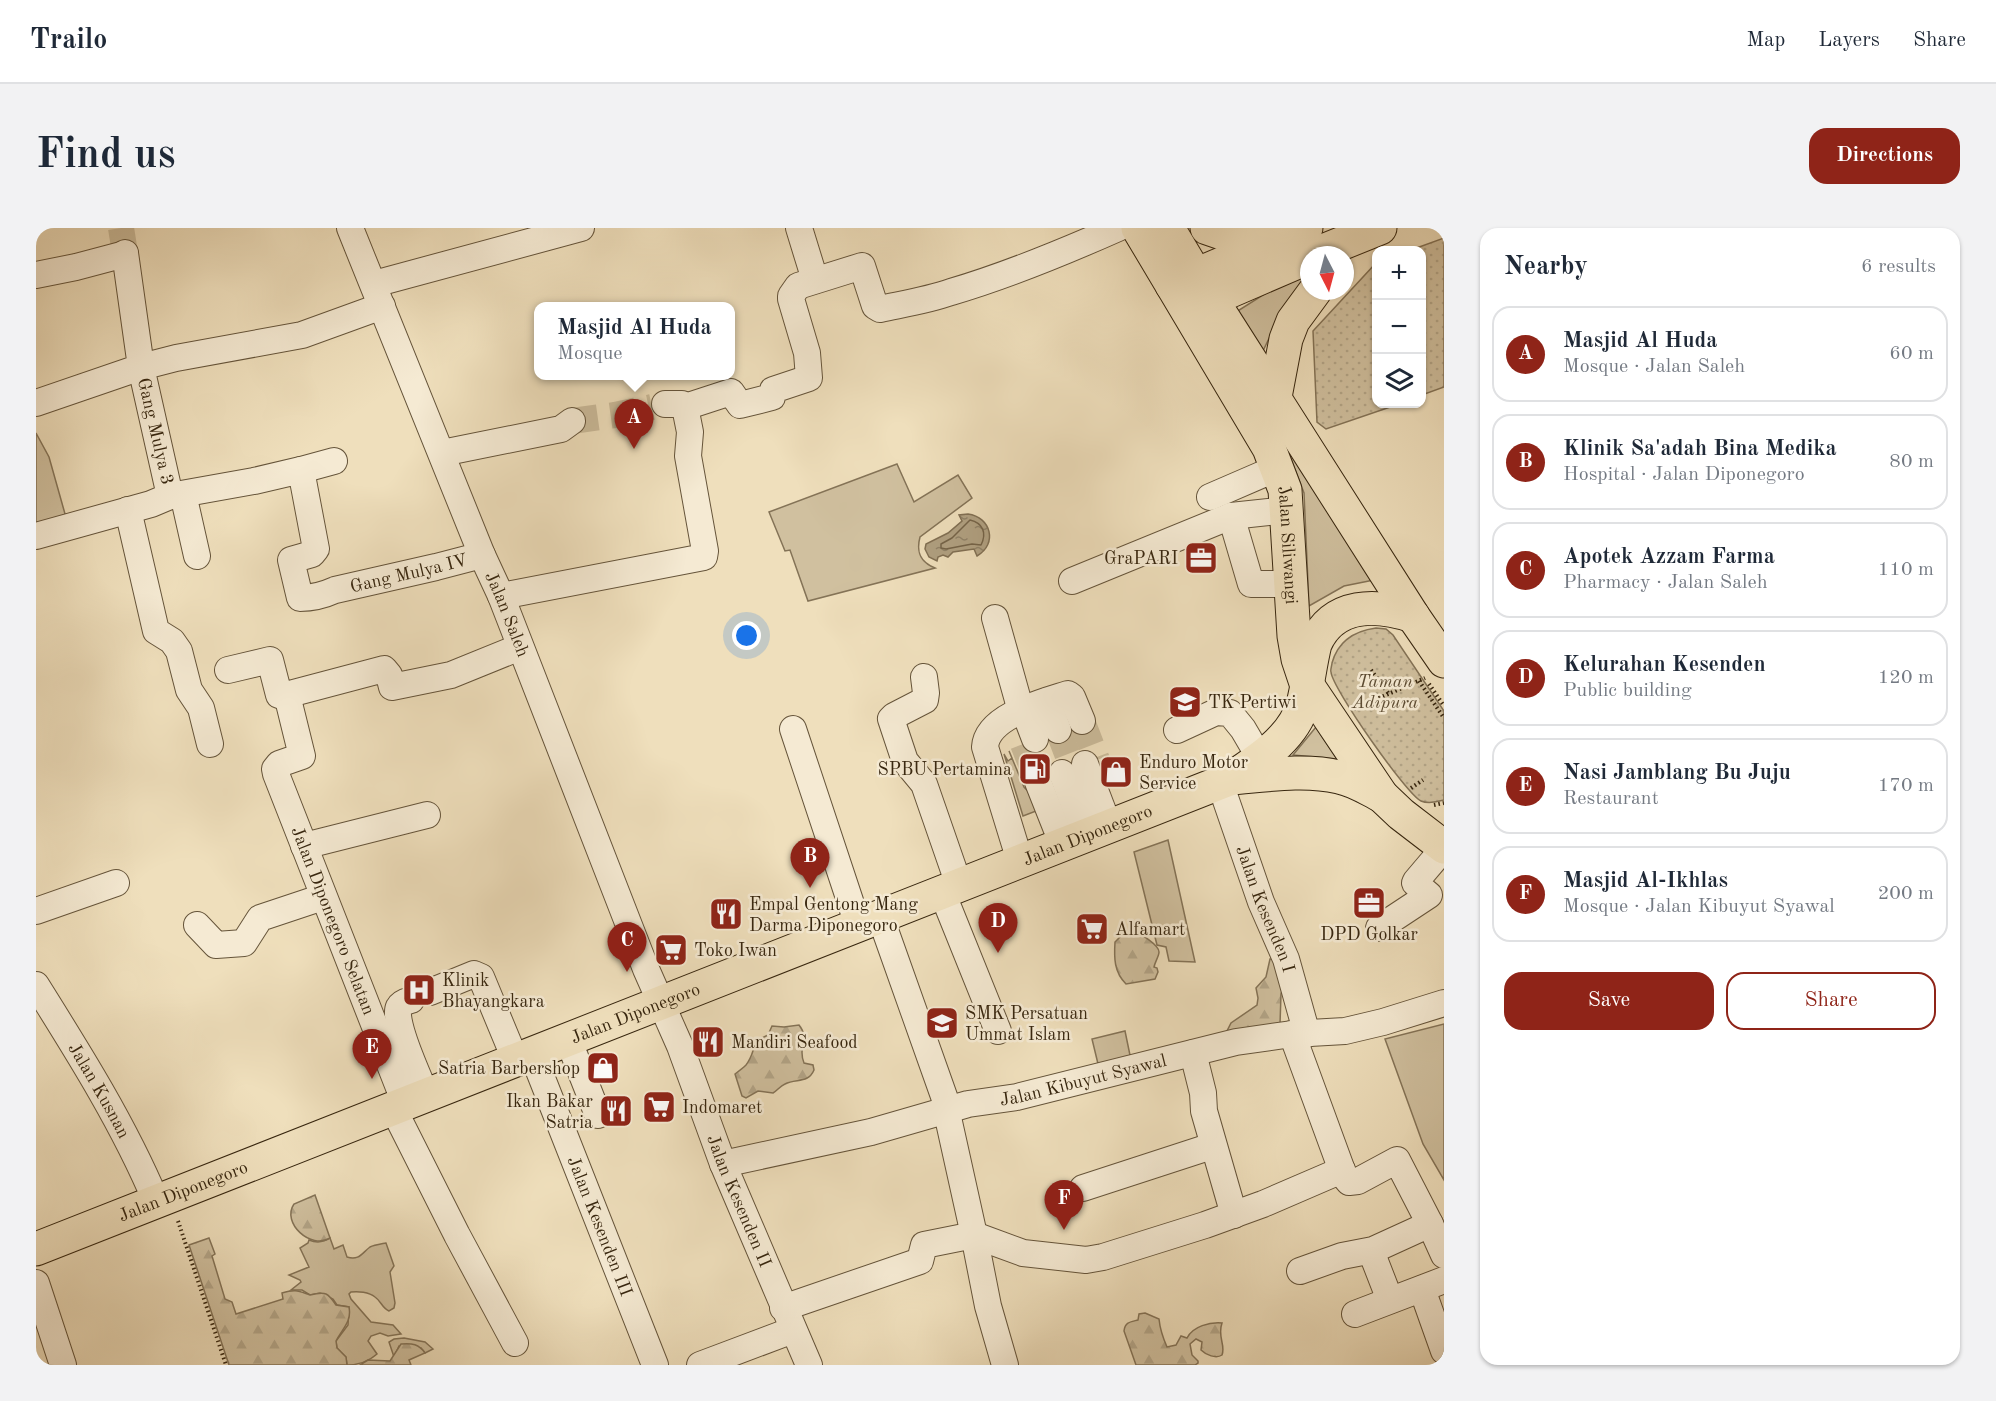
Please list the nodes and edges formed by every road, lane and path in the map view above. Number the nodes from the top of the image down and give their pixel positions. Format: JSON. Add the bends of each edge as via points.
{"nodes":[{"id":1,"x":350,"y":228,"type":"edge"},
{"id":2,"x":581,"y":228,"type":"edge"},
{"id":3,"x":799,"y":228,"type":"edge"},
{"id":4,"x":1118,"y":228,"type":"edge"},
{"id":5,"x":1138,"y":228,"type":"edge"},
{"id":6,"x":1168,"y":228,"type":"edge"},
{"id":7,"x":1207,"y":228,"type":"edge"},
{"id":8,"x":1306,"y":228,"type":"edge"},
{"id":9,"x":1361,"y":240,"type":"edge"},
{"id":10,"x":1267,"y":243,"type":"junction"},
{"id":11,"x":1342,"y":246,"type":"edge"},
{"id":12,"x":1300,"y":259,"type":"edge"},
{"id":13,"x":36,"y":275,"type":"edge"},
{"id":14,"x":815,"y":280,"type":"junction"},
{"id":15,"x":1191,"y":292,"type":"junction"},
{"id":16,"x":378,"y":295,"type":"junction"},
{"id":17,"x":1308,"y":300,"type":"edge"},
{"id":18,"x":141,"y":367,"type":"junction"},
{"id":19,"x":1275,"y":397,"type":"junction"},
{"id":20,"x":36,"y":403,"type":"edge"},
{"id":21,"x":572,"y":421,"type":"tunnel mouth"},
{"id":22,"x":442,"y":453,"type":"junction"},
{"id":23,"x":334,"y":461,"type":"dead end"},
{"id":24,"x":1277,"y":468,"type":"junction"},
{"id":25,"x":300,"y":470,"type":"junction"},
{"id":26,"x":176,"y":495,"type":"junction"},
{"id":27,"x":1210,"y":497,"type":"dead end"},
{"id":28,"x":128,"y":510,"type":"junction"},
{"id":29,"x":1288,"y":510,"type":"junction"},
{"id":30,"x":1231,"y":516,"type":"junction"},
{"id":31,"x":36,"y":536,"type":"edge"},
{"id":32,"x":482,"y":555,"type":"junction"},
{"id":33,"x":197,"y":556,"type":"dead end"},
{"id":34,"x":1072,"y":581,"type":"dead end"},
{"id":35,"x":1292,"y":584,"type":"junction"},
{"id":36,"x":501,"y":596,"type":"junction"},
{"id":37,"x":1413,"y":616,"type":"junction"},
{"id":38,"x":995,"y":618,"type":"dead end"},
{"id":39,"x":520,"y":647,"type":"junction"},
{"id":40,"x":228,"y":669,"type":"dead end"},
{"id":41,"x":1430,"y":669,"type":"edge"},
{"id":42,"x":1371,"y":670,"type":"dead end"},
{"id":43,"x":924,"y":677,"type":"dead end"},
{"id":44,"x":1419,"y":681,"type":"junction"},
{"id":45,"x":1306,"y":684,"type":"junction"},
{"id":46,"x":1389,"y":694,"type":"junction"},
{"id":47,"x":287,"y":695,"type":"junction"},
{"id":48,"x":1444,"y":706,"type":"edge"},
{"id":49,"x":1033,"y":707,"type":"junction"},
{"id":50,"x":1349,"y":711,"type":"dead end"},
{"id":51,"x":1444,"y":718,"type":"edge"},
{"id":52,"x":793,"y":729,"type":"dead end"},
{"id":53,"x":1177,"y":730,"type":"dead end"},
{"id":54,"x":210,"y":744,"type":"dead end"},
{"id":55,"x":1260,"y":759,"type":"junction"},
{"id":56,"x":1226,"y":781,"type":"junction"},
{"id":57,"x":1382,"y":796,"type":"junction"},
{"id":58,"x":427,"y":815,"type":"dead end"},
{"id":59,"x":1431,"y":826,"type":"edge"},
{"id":60,"x":1092,"y":833,"type":"junction"},
{"id":61,"x":304,"y":846,"type":"junction"},
{"id":62,"x":1444,"y":847,"type":"edge"},
{"id":63,"x":1020,"y":861,"type":"junction"},
{"id":64,"x":116,"y":883,"type":"dead end"},
{"id":65,"x":950,"y":889,"type":"junction"},
{"id":66,"x":323,"y":897,"type":"junction"},
{"id":67,"x":36,"y":910,"type":"edge"},
{"id":68,"x":869,"y":921,"type":"junction"},
{"id":69,"x":197,"y":925,"type":"dead end"},
{"id":70,"x":1379,"y":928,"type":"dead end"},
{"id":71,"x":36,"y":985,"type":"edge"},
{"id":72,"x":662,"y":1002,"type":"junction"},
{"id":73,"x":1444,"y":1003,"type":"edge"},
{"id":74,"x":998,"y":1031,"type":"dead end"},
{"id":75,"x":1299,"y":1034,"type":"junction"},
{"id":76,"x":568,"y":1039,"type":"junction"},
{"id":77,"x":916,"y":1047,"type":"dead end"},
{"id":78,"x":1193,"y":1053,"type":"junction"},
{"id":79,"x":524,"y":1056,"type":"junction"},
{"id":80,"x":408,"y":1102,"type":"junction"},
{"id":81,"x":946,"y":1110,"type":"junction"},
{"id":82,"x":598,"y":1115,"type":"dead end"},
{"id":83,"x":1212,"y":1146,"type":"junction"},
{"id":84,"x":723,"y":1164,"type":"junction"},
{"id":85,"x":1342,"y":1170,"type":"junction"},
{"id":86,"x":1083,"y":1188,"type":"dead end"},
{"id":87,"x":162,"y":1198,"type":"junction"},
{"id":88,"x":1234,"y":1215,"type":"junction"},
{"id":89,"x":1430,"y":1224,"type":"junction"},
{"id":90,"x":974,"y":1235,"type":"junction"},
{"id":91,"x":36,"y":1248,"type":"edge"},
{"id":92,"x":1371,"y":1251,"type":"junction"},
{"id":93,"x":1444,"y":1256,"type":"edge"},
{"id":94,"x":1300,"y":1271,"type":"dead end"},
{"id":95,"x":36,"y":1283,"type":"edge"},
{"id":96,"x":1433,"y":1284,"type":"edge"},
{"id":97,"x":1390,"y":1300,"type":"junction"},
{"id":98,"x":1355,"y":1314,"type":"dead end"},
{"id":99,"x":788,"y":1319,"type":"junction"},
{"id":100,"x":515,"y":1343,"type":"dead end"},
{"id":101,"x":1444,"y":1351,"type":"edge"},
{"id":102,"x":63,"y":1365,"type":"edge"},
{"id":103,"x":226,"y":1365,"type":"edge"},
{"id":104,"x":656,"y":1365,"type":"edge"},
{"id":105,"x":700,"y":1365,"type":"edge"},
{"id":106,"x":810,"y":1365,"type":"edge"},
{"id":107,"x":1005,"y":1365,"type":"edge"}],
"edges":[{"from":1,"to":16,"type":"street","name":"Jalan Saleh"},
{"from":2,"to":16,"type":"street","name":"Gang Mulya 3"},
{"from":3,"to":14,"type":"street"},
{"from":4,"to":14,"type":"street","via":[[1003,276],[880,309],[875,306],[862,266]]},
{"from":5,"to":15,"type":"main road","name":"Jalan Siliwangi"},
{"from":6,"to":15,"type":"main road","name":"Jalan Siliwangi"},
{"from":7,"to":10,"type":"main road","via":[[1245,241]]},
{"from":8,"to":10,"type":"main road"},
{"from":9,"to":11,"type":"main road"},
{"from":10,"to":15,"type":"main road"},
{"from":12,"to":15,"type":"main road"},
{"from":13,"to":18,"type":"street","via":[[125,253]]},
{"from":14,"to":36,"type":"street","via":[[798,285],[790,296],[807,352],[809,378],[773,390],[772,397],[740,405],[731,392],[667,401],[690,432],[688,456],[697,494],[704,558]]},
{"from":15,"to":19,"type":"main road","name":"Jalan Siliwangi"},
{"from":15,"to":24,"type":"main road","name":"Jalan Siliwangi"},
{"from":16,"to":18,"type":"street","name":"Gang Mulya 3","via":[[302,335]]},
{"from":16,"to":22,"type":"street","name":"Jalan Saleh"},
{"from":17,"to":19,"type":"main road","via":[[1286,339]]},
{"from":18,"to":20,"type":"street"},
{"from":18,"to":26,"type":"street","name":"Gang Mulya 3"},
{"from":19,"to":37,"type":"main road","name":"Jalan Siliwangi"},
{"from":21,"to":22,"type":"street","via":[[561,429]]},
{"from":22,"to":32,"type":"street","name":"Jalan Saleh"},
{"from":23,"to":25,"type":"street"},
{"from":24,"to":27,"type":"street"},
{"from":24,"to":29,"type":"main road","name":"Jalan Siliwangi"},
{"from":25,"to":26,"type":"street"},
{"from":25,"to":32,"type":"street","name":"Gang Mulya IV","via":[[316,549],[291,560],[300,598]]},
{"from":26,"to":28,"type":"street","name":"Gang Mulya 3"},
{"from":26,"to":33,"type":"street"},
{"from":28,"to":31,"type":"street","name":"Gang Mulya 3"},
{"from":28,"to":54,"type":"street","via":[[156,631],[179,651]]},
{"from":29,"to":30,"type":"street"},
{"from":29,"to":35,"type":"main road","name":"Jalan Siliwangi"},
{"from":30,"to":34,"type":"street"},
{"from":30,"to":35,"type":"street","via":[[1251,584]]},
{"from":32,"to":36,"type":"street","name":"Jalan Saleh"},
{"from":35,"to":45,"type":"main road","name":"Jalan Siliwangi","via":[[1298,659]]},
{"from":36,"to":39,"type":"street","name":"Jalan Saleh"},
{"from":37,"to":41,"type":"main road","name":"Jalan Siliwangi"},
{"from":37,"to":45,"type":"main road","via":[[1380,608],[1363,609],[1347,612],[1331,622],[1319,635]]},
{"from":38,"to":49,"type":"street"},
{"from":39,"to":47,"type":"street","via":[[451,675],[392,687],[384,669]]},
{"from":39,"to":72,"type":"street","name":"Jalan Saleh"},
{"from":40,"to":47,"type":"street","via":[[270,660],[276,689]]},
{"from":41,"to":44,"type":"path"},
{"from":41,"to":48,"type":"path"},
{"from":42,"to":46,"type":"path"},
{"from":43,"to":65,"type":"street","via":[[925,700],[891,719],[905,761],[924,784]]},
{"from":44,"to":46,"type":"path"},
{"from":44,"to":51,"type":"path"},
{"from":45,"to":55,"type":"main road","via":[[1297,720]]},
{"from":45,"to":57,"type":"main road","name":"Jalan Siliwangi"},
{"from":46,"to":50,"type":"path"},
{"from":47,"to":61,"type":"street","name":"Jalan Diponegoro Selatan","via":[[302,753],[301,757],[275,768]]},
{"from":49,"to":49,"type":"street","via":[[1053,732],[1070,695]]},
{"from":49,"to":63,"type":"street","via":[[992,728],[985,738]]},
{"from":52,"to":68,"type":"street"},
{"from":53,"to":55,"type":"street","via":[[1216,712],[1230,713]]},
{"from":55,"to":56,"type":"main road"},
{"from":56,"to":57,"type":"main road","via":[[1309,773],[1340,777]]},
{"from":56,"to":60,"type":"main road","name":"Jalan Diponegoro"},
{"from":56,"to":75,"type":"street","name":"Jalan Kesenden I","via":[[1261,902],[1286,959]]},
{"from":57,"to":59,"type":"main road","name":"Jalan Siliwangi","via":[[1401,814]]},
{"from":58,"to":61,"type":"street"},
{"from":59,"to":62,"type":"main road","name":"Jalan Siliwangi"},
{"from":60,"to":60,"type":"street","via":[[1067,771]]},
{"from":60,"to":63,"type":"main road","name":"Jalan Diponegoro"},
{"from":61,"to":66,"type":"street","name":"Jalan Diponegoro Selatan"},
{"from":62,"to":70,"type":"street","via":[[1415,883],[1429,895]]},
{"from":63,"to":65,"type":"main road","name":"Jalan Diponegoro"},
{"from":64,"to":67,"type":"street"},
{"from":65,"to":68,"type":"main road","name":"Jalan Diponegoro"},
{"from":65,"to":74,"type":"street"},
{"from":66,"to":69,"type":"street","via":[[260,918],[244,943],[216,945]]},
{"from":66,"to":80,"type":"street","name":"Jalan Diponegoro Selatan"},
{"from":68,"to":72,"type":"main road","name":"Jalan Diponegoro"},
{"from":68,"to":77,"type":"street"},
{"from":68,"to":81,"type":"street","via":[[946,1102]]},
{"from":71,"to":87,"type":"street","name":"Jalan Kusnan"},
{"from":72,"to":76,"type":"main road","name":"Jalan Diponegoro"},
{"from":72,"to":84,"type":"street","name":"Jalan Kesenden II"},
{"from":73,"to":75,"type":"street","name":"Jalan Kibuyut Syawal","via":[[1345,1031]]},
{"from":75,"to":78,"type":"street","name":"Jalan Kibuyut Syawal","via":[[1236,1042]]},
{"from":75,"to":85,"type":"street","name":"Jalan Kesenden I"},
{"from":76,"to":79,"type":"main road","name":"Jalan Diponegoro"},
{"from":76,"to":82,"type":"street"},
{"from":78,"to":81,"type":"street","name":"Jalan Kibuyut Syawal","via":[[1017,1097]]},
{"from":78,"to":83,"type":"street"},
{"from":79,"to":80,"type":"main road","name":"Jalan Diponegoro"},
{"from":79,"to":80,"type":"street","name":"Jalan Kesenden III","via":[[481,977],[474,974],[404,1002],[398,1008]]},
{"from":79,"to":104,"type":"street","name":"Jalan Kesenden III"},
{"from":80,"to":87,"type":"main road","name":"Jalan Diponegoro"},
{"from":80,"to":100,"type":"street","via":[[457,1235]]},
{"from":81,"to":84,"type":"street","name":"Jalan Kibuyut Syawal","via":[[871,1132]]},
{"from":81,"to":90,"type":"street"},
{"from":83,"to":86,"type":"street"},
{"from":83,"to":88,"type":"street"},
{"from":84,"to":99,"type":"street","name":"Jalan Kesenden II"},
{"from":85,"to":88,"type":"street"},
{"from":85,"to":89,"type":"street","via":[[1353,1182],[1397,1160]]},
{"from":87,"to":91,"type":"main road","name":"Jalan Diponegoro"},
{"from":87,"to":103,"type":"path"},
{"from":88,"to":90,"type":"street","via":[[1086,1260],[1023,1253]]},
{"from":89,"to":92,"type":"street"},
{"from":89,"to":93,"type":"street"},
{"from":90,"to":99,"type":"street","via":[[924,1245],[920,1261]]},
{"from":90,"to":107,"type":"street","via":[[996,1341]]},
{"from":92,"to":94,"type":"street","via":[[1342,1256]]},
{"from":92,"to":97,"type":"street"},
{"from":95,"to":102,"type":"street"},
{"from":96,"to":97,"type":"street"},
{"from":96,"to":101,"type":"street"},
{"from":97,"to":98,"type":"street"},
{"from":99,"to":105,"type":"street"},
{"from":99,"to":106,"type":"street","name":"Jalan Kesenden II"}]}
